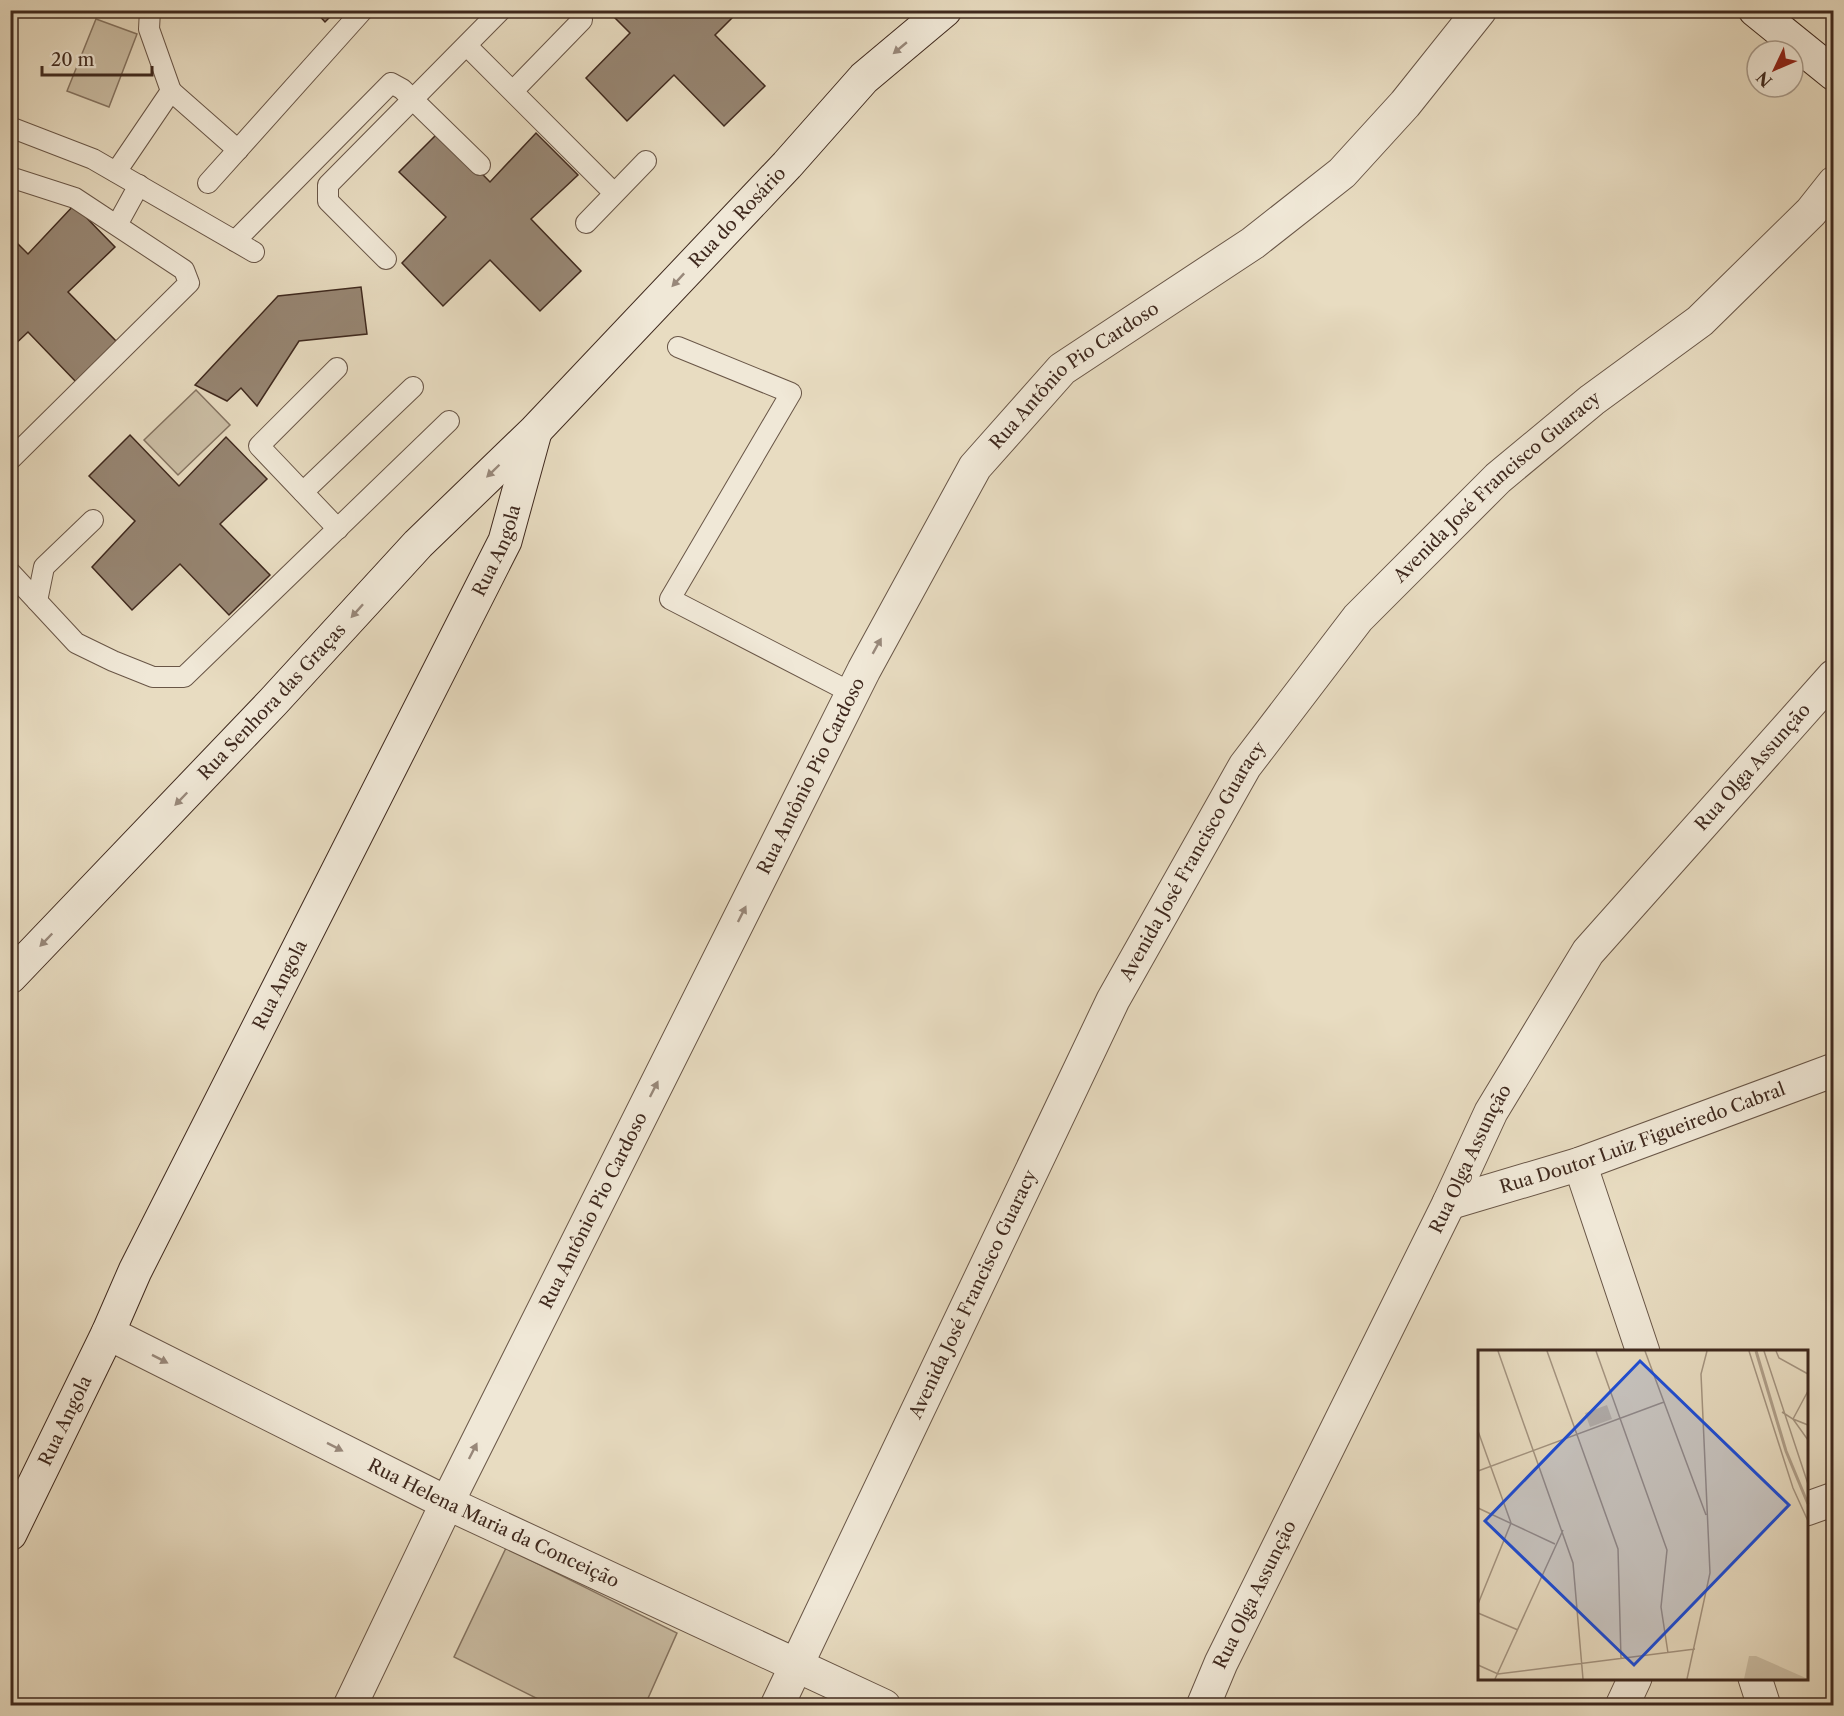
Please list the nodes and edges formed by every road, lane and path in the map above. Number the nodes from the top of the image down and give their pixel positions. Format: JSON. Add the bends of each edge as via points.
{"nodes":[{"id":1,"x":150,"y":10,"type":"edge"},
{"id":2,"x":363,"y":10,"type":"edge"},
{"id":3,"x":501,"y":10,"type":"edge"},
{"id":4,"x":945,"y":10,"type":"edge"},
{"id":5,"x":1480,"y":10,"type":"edge"},
{"id":6,"x":1755,"y":10,"type":"edge"},
{"id":7,"x":582,"y":20,"type":"dead end"},
{"id":8,"x":467,"y":45,"type":"junction"},
{"id":9,"x":1833,"y":74,"type":"edge"},
{"id":10,"x":513,"y":91,"type":"junction"},
{"id":11,"x":171,"y":92,"type":"junction"},
{"id":12,"x":412,"y":99,"type":"junction"},
{"id":13,"x":10,"y":127,"type":"edge"},
{"id":14,"x":238,"y":150,"type":"junction"},
{"id":15,"x":646,"y":161,"type":"dead end"},
{"id":16,"x":480,"y":165,"type":"dead end"},
{"id":17,"x":116,"y":172,"type":"junction"},
{"id":18,"x":10,"y":177,"type":"edge"},
{"id":19,"x":208,"y":183,"type":"dead end"},
{"id":20,"x":1833,"y":183,"type":"edge"},
{"id":21,"x":139,"y":185,"type":"junction"},
{"id":22,"x":614,"y":193,"type":"junction"},
{"id":23,"x":586,"y":223,"type":"dead end"},
{"id":24,"x":117,"y":225,"type":"junction"},
{"id":25,"x":235,"y":241,"type":"junction"},
{"id":26,"x":254,"y":252,"type":"dead end"},
{"id":27,"x":386,"y":259,"type":"dead end"},
{"id":28,"x":678,"y":347,"type":"dead end"},
{"id":29,"x":337,"y":368,"type":"dead end"},
{"id":30,"x":413,"y":387,"type":"dead end"},
{"id":31,"x":449,"y":422,"type":"dead end"},
{"id":32,"x":536,"y":430,"type":"junction"},
{"id":33,"x":10,"y":460,"type":"edge"},
{"id":34,"x":303,"y":492,"type":"junction"},
{"id":35,"x":93,"y":520,"type":"dead end"},
{"id":36,"x":338,"y":529,"type":"junction"},
{"id":37,"x":10,"y":572,"type":"edge"},
{"id":38,"x":37,"y":601,"type":"junction"},
{"id":39,"x":1833,"y":676,"type":"edge"},
{"id":40,"x":852,"y":693,"type":"junction"},
{"id":41,"x":10,"y":977,"type":"edge"},
{"id":42,"x":1833,"y":1070,"type":"edge"},
{"id":43,"x":1580,"y":1164,"type":"junction"},
{"id":44,"x":1449,"y":1203,"type":"junction"},
{"id":45,"x":108,"y":1333,"type":"junction"},
{"id":46,"x":1641,"y":1350,"type":"edge"},
{"id":47,"x":1833,"y":1499,"type":"edge"},
{"id":48,"x":447,"y":1503,"type":"junction"},
{"id":49,"x":1808,"y":1508,"type":"edge"},
{"id":50,"x":10,"y":1534,"type":"edge"},
{"id":51,"x":796,"y":1666,"type":"junction"},
{"id":52,"x":1634,"y":1680,"type":"edge"},
{"id":53,"x":1756,"y":1680,"type":"edge"},
{"id":54,"x":350,"y":1706,"type":"edge"},
{"id":55,"x":777,"y":1706,"type":"edge"},
{"id":56,"x":884,"y":1706,"type":"edge"},
{"id":57,"x":1203,"y":1706,"type":"edge"},
{"id":58,"x":1622,"y":1706,"type":"edge"},
{"id":59,"x":1764,"y":1706,"type":"edge"}],
"edges":[{"from":1,"to":11,"type":"lane","via":[[149,29]]},
{"from":2,"to":14,"type":"lane"},
{"from":3,"to":8,"type":"lane"},
{"from":4,"to":32,"type":"street","name":"Rua do Rosário","one_way":true,"via":[[864,78]]},
{"from":40,"to":5,"type":"street","name":"Rua Antônio Pio Cardoso","one_way":true,"via":[[975,467],[1062,369],[1253,243],[1342,173],[1405,104]]},
{"from":6,"to":9,"type":"street"},
{"from":7,"to":10,"type":"lane"},
{"from":8,"to":10,"type":"lane"},
{"from":8,"to":12,"type":"lane"},
{"from":10,"to":22,"type":"lane"},
{"from":11,"to":14,"type":"lane"},
{"from":11,"to":17,"type":"lane"},
{"from":12,"to":16,"type":"lane"},
{"from":12,"to":25,"type":"lane","via":[[391,83]]},
{"from":12,"to":27,"type":"lane","via":[[328,185],[328,201]]},
{"from":13,"to":17,"type":"lane"},
{"from":14,"to":19,"type":"lane"},
{"from":15,"to":22,"type":"lane"},
{"from":17,"to":21,"type":"lane"},
{"from":18,"to":24,"type":"lane","via":[[75,198]]},
{"from":20,"to":51,"type":"street","name":"Avenida José Francisco Guaracy","via":[[1811,212],[1700,321],[1592,400],[1498,478],[1358,618],[1245,766],[1113,1000]]},
{"from":21,"to":24,"type":"lane"},
{"from":21,"to":25,"type":"lane"},
{"from":22,"to":23,"type":"lane"},
{"from":24,"to":33,"type":"lane","via":[[184,270],[189,283]]},
{"from":25,"to":26,"type":"lane"},
{"from":28,"to":40,"type":"lane","via":[[790,393],[670,599]]},
{"from":29,"to":34,"type":"lane","via":[[259,446]]},
{"from":30,"to":34,"type":"lane"},
{"from":31,"to":36,"type":"lane"},
{"from":32,"to":41,"type":"street","name":"Rua Senhora das Graças","one_way":true,"via":[[418,544]]},
{"from":32,"to":45,"type":"street","name":"Rua Angola","via":[[506,541],[135,1271]]},
{"from":34,"to":36,"type":"lane"},
{"from":35,"to":38,"type":"lane","via":[[44,567]]},
{"from":36,"to":38,"type":"lane","via":[[184,677],[153,677],[76,643]]},
{"from":37,"to":38,"type":"lane"},
{"from":39,"to":44,"type":"street","name":"Rua Olga Assunção","via":[[1588,951],[1491,1112]]},
{"from":48,"to":40,"type":"street","name":"Rua Antônio Pio Cardoso","one_way":true},
{"from":42,"to":43,"type":"street","name":"Rua Doutor Luiz Figueiredo Cabral"},
{"from":43,"to":44,"type":"street","name":"Rua Doutor Luiz Figueiredo Cabral"},
{"from":43,"to":46,"type":"street"},
{"from":44,"to":57,"type":"street","name":"Rua Olga Assunção"},
{"from":45,"to":48,"type":"street","name":"Rua Helena Maria da Conceição","one_way":true},
{"from":45,"to":50,"type":"street","name":"Rua Angola"},
{"from":47,"to":49,"type":"street"},
{"from":48,"to":51,"type":"street","name":"Rua Helena Maria da Conceição"},
{"from":48,"to":54,"type":"street","name":"Rua Antônio Pio Cardoso"},
{"from":51,"to":55,"type":"street","name":"Avenida José Francisco Guaracy"},
{"from":51,"to":56,"type":"street","name":"Rua Helena Maria da Conceição"},
{"from":52,"to":58,"type":"street"},
{"from":53,"to":59,"type":"street"}]}
